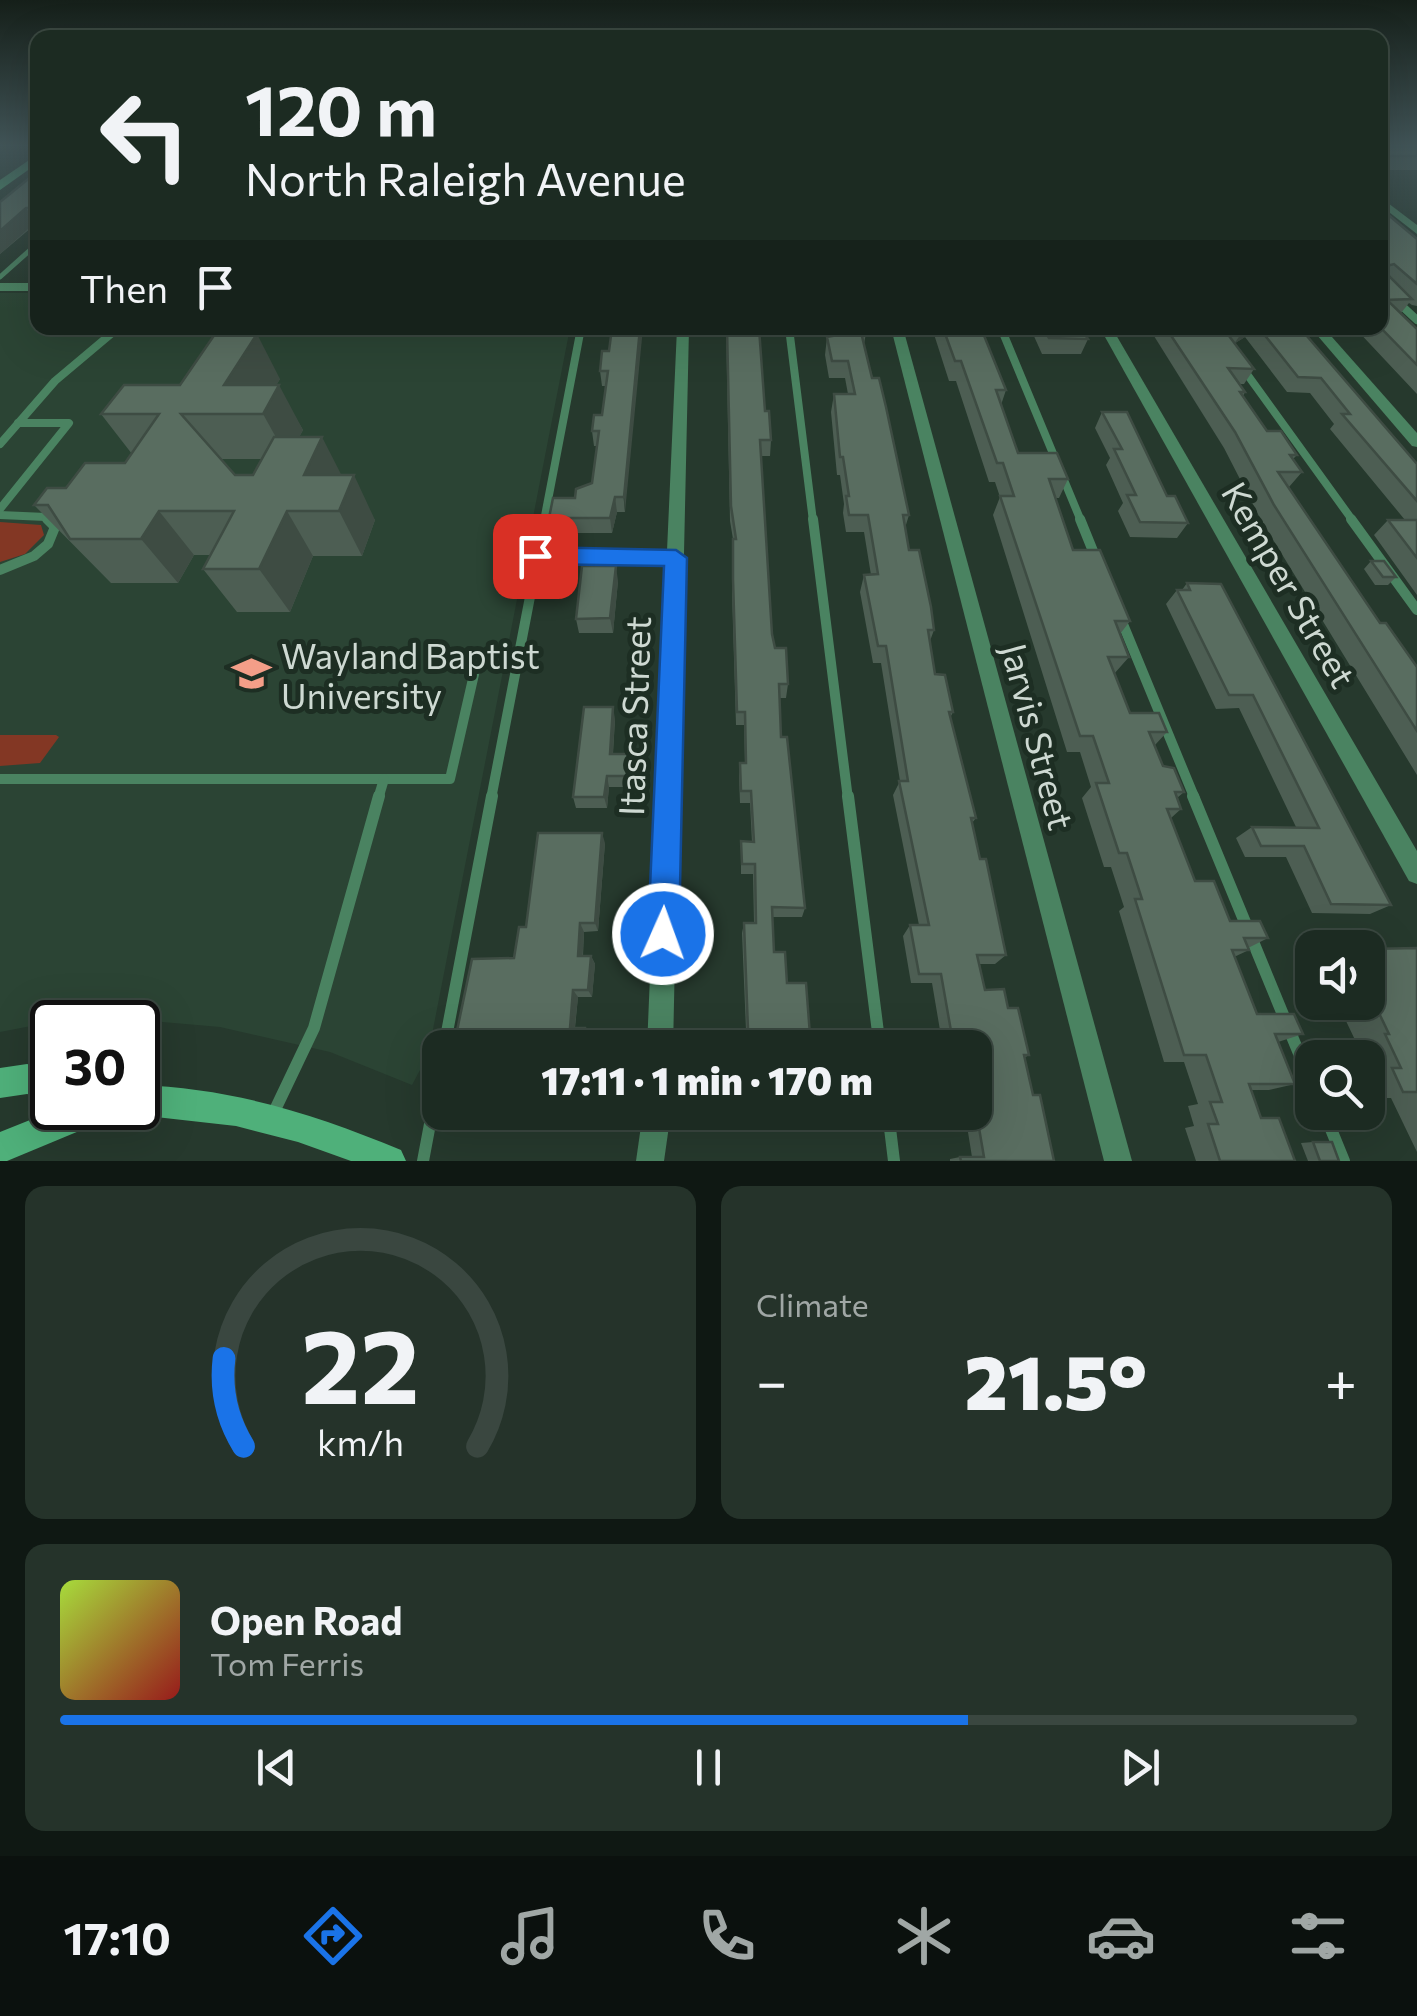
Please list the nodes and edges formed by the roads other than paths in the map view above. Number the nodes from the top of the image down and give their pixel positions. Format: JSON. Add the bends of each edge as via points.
{"nodes":[{"id":1,"x":1388,"y":207,"type":"edge"},
{"id":2,"x":1417,"y":232,"type":"edge"},
{"id":3,"x":30,"y":250,"type":"edge"},
{"id":4,"x":0,"y":278,"type":"edge"},
{"id":5,"x":0,"y":287,"type":"edge"},
{"id":6,"x":30,"y":287,"type":"edge"},
{"id":7,"x":1388,"y":292,"type":"edge"},
{"id":8,"x":1417,"y":320,"type":"edge"},
{"id":9,"x":110,"y":335,"type":"edge"},
{"id":10,"x":580,"y":335,"type":"edge"},
{"id":11,"x":683,"y":335,"type":"edge"},
{"id":12,"x":790,"y":335,"type":"edge"},
{"id":13,"x":899,"y":335,"type":"edge"},
{"id":14,"x":1004,"y":335,"type":"edge"},
{"id":15,"x":1110,"y":335,"type":"edge"},
{"id":16,"x":1323,"y":335,"type":"edge"},
{"id":17,"x":1236,"y":359,"type":"edge"},
{"id":18,"x":18,"y":423,"type":"junction"},
{"id":19,"x":1416,"y":441,"type":"edge"},
{"id":20,"x":0,"y":444,"type":"edge"},
{"id":21,"x":0,"y":512,"type":"edge"},
{"id":22,"x":535,"y":556,"type":"junction"},
{"id":23,"x":676,"y":558,"type":"junction"},
{"id":24,"x":1100,"y":568,"type":"edge"},
{"id":25,"x":0,"y":570,"type":"edge"},
{"id":26,"x":1115,"y":604,"type":"edge"},
{"id":27,"x":1417,"y":610,"type":"edge"},
{"id":28,"x":478,"y":658,"type":"dead end"},
{"id":29,"x":0,"y":778,"type":"edge"},
{"id":30,"x":384,"y":779,"type":"junction"},
{"id":31,"x":1417,"y":873,"type":"edge"},
{"id":32,"x":447,"y":1030,"type":"edge"},
{"id":33,"x":661,"y":1030,"type":"edge"},
{"id":34,"x":878,"y":1030,"type":"edge"},
{"id":35,"x":1295,"y":1043,"type":"edge"},
{"id":36,"x":160,"y":1101,"type":"edge"},
{"id":37,"x":272,"y":1117,"type":"junction"},
{"id":38,"x":44,"y":1130,"type":"edge"},
{"id":39,"x":429,"y":1130,"type":"edge"},
{"id":40,"x":655,"y":1130,"type":"edge"},
{"id":41,"x":890,"y":1130,"type":"edge"},
{"id":42,"x":1331,"y":1130,"type":"edge"},
{"id":43,"x":0,"y":1148,"type":"edge"},
{"id":44,"x":390,"y":1161,"type":"edge"},
{"id":45,"x":423,"y":1161,"type":"edge"},
{"id":46,"x":650,"y":1161,"type":"edge"},
{"id":47,"x":894,"y":1161,"type":"edge"},
{"id":48,"x":1118,"y":1161,"type":"edge"},
{"id":49,"x":1344,"y":1161,"type":"edge"}],
"edges":[{"from":1,"to":2,"type":"street"},
{"from":3,"to":4,"type":"lane"},
{"from":5,"to":6,"type":"street"},
{"from":7,"to":8,"type":"lane"},
{"from":9,"to":18,"type":"lane"},
{"from":10,"to":22,"type":"lane"},
{"from":11,"to":23,"type":"street","name":"Itasca Street"},
{"from":12,"to":34,"type":"lane"},
{"from":13,"to":48,"type":"street","name":"Jarvis Street"},
{"from":14,"to":24,"type":"lane"},
{"from":15,"to":31,"type":"street","name":"Kemper Street"},
{"from":16,"to":19,"type":"street"},
{"from":17,"to":27,"type":"lane"},
{"from":18,"to":20,"type":"lane"},
{"from":18,"to":21,"type":"lane","via":[[69,423]]},
{"from":21,"to":25,"type":"lane","via":[[46,517],[55,527],[40,552]]},
{"from":22,"to":23,"type":"street"},
{"from":22,"to":32,"type":"lane"},
{"from":23,"to":33,"type":"street","name":"Itasca Street"},
{"from":26,"to":35,"type":"lane"},
{"from":28,"to":30,"type":"lane","via":[[450,779]]},
{"from":29,"to":30,"type":"lane"},
{"from":30,"to":37,"type":"lane","via":[[314,1028]]},
{"from":36,"to":37,"type":"main road"},
{"from":37,"to":44,"type":"main road"},
{"from":38,"to":43,"type":"main road"},
{"from":39,"to":45,"type":"lane"},
{"from":40,"to":46,"type":"street"},
{"from":41,"to":47,"type":"lane"},
{"from":42,"to":49,"type":"lane"}]}
